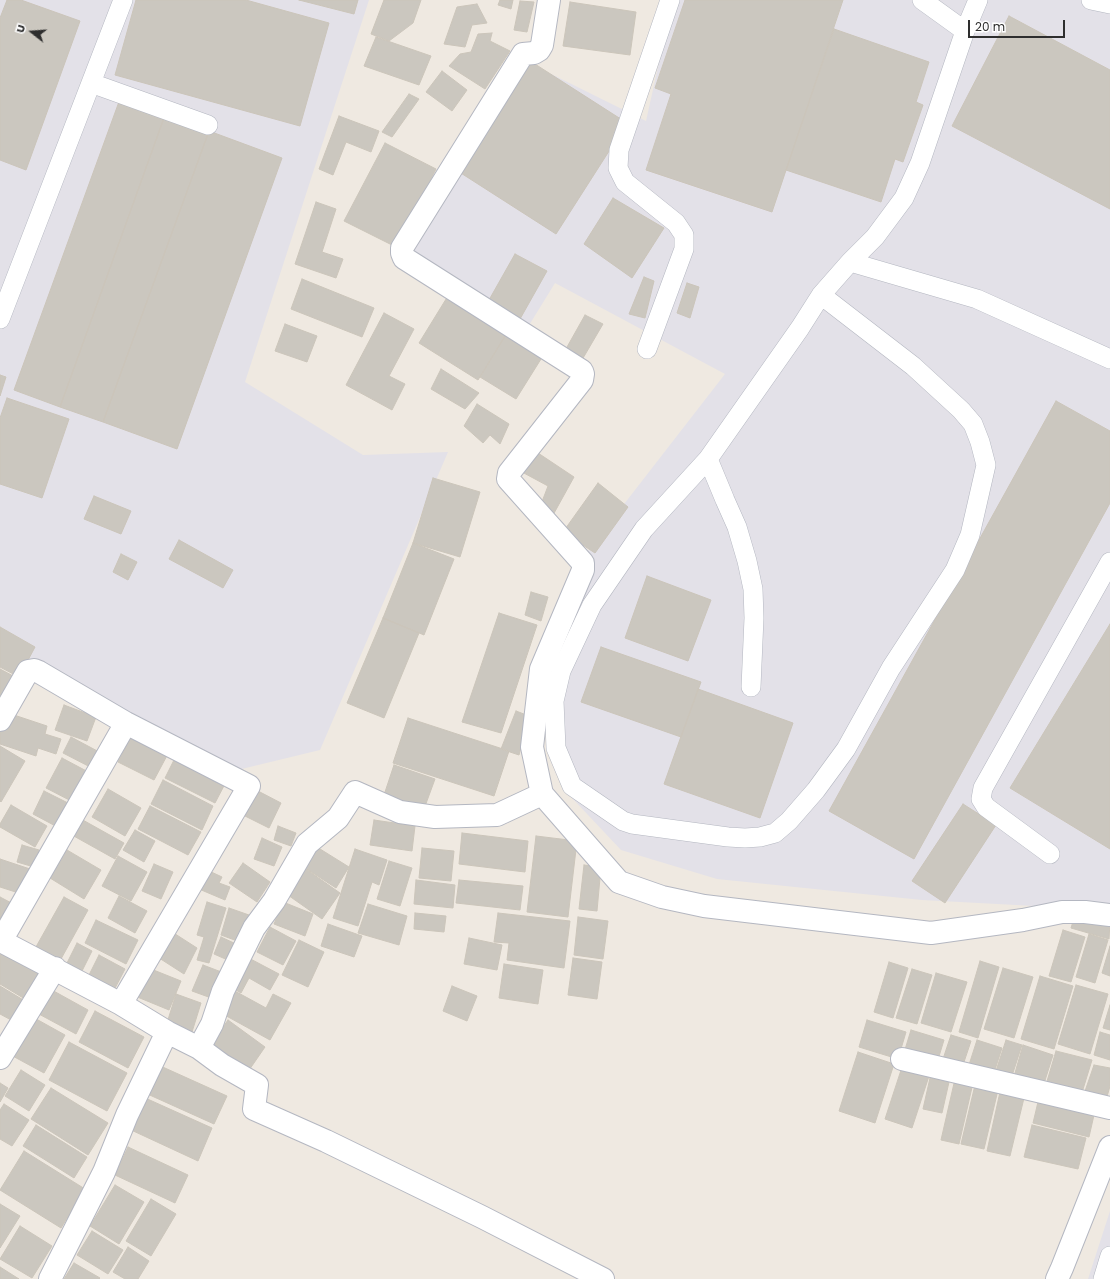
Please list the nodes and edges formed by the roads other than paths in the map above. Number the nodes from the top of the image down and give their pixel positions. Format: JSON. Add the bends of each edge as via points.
{"nodes":[{"id":1,"x":123,"y":0,"type":"edge"},
{"id":2,"x":549,"y":0,"type":"edge"},
{"id":3,"x":670,"y":0,"type":"edge"},
{"id":4,"x":922,"y":0,"type":"edge"},
{"id":5,"x":978,"y":0,"type":"edge"},
{"id":6,"x":1091,"y":0,"type":"edge"},
{"id":7,"x":1110,"y":4,"type":"edge"},
{"id":8,"x":965,"y":31,"type":"junction"},
{"id":9,"x":91,"y":83,"type":"junction"},
{"id":10,"x":208,"y":125,"type":"dead end"},
{"id":11,"x":850,"y":262,"type":"junction"},
{"id":12,"x":821,"y":294,"type":"junction"},
{"id":13,"x":0,"y":319,"type":"edge"},
{"id":14,"x":647,"y":349,"type":"dead end"},
{"id":15,"x":1110,"y":359,"type":"edge"},
{"id":16,"x":708,"y":459,"type":"junction"},
{"id":17,"x":1110,"y":562,"type":"edge"},
{"id":18,"x":751,"y":687,"type":"dead end"},
{"id":19,"x":0,"y":720,"type":"edge"},
{"id":20,"x":126,"y":723,"type":"junction"},
{"id":21,"x":542,"y":794,"type":"junction"},
{"id":22,"x":1050,"y":854,"type":"dead end"},
{"id":23,"x":1110,"y":915,"type":"edge"},
{"id":24,"x":0,"y":941,"type":"edge"},
{"id":25,"x":54,"y":968,"type":"junction"},
{"id":26,"x":121,"y":1004,"type":"junction"},
{"id":27,"x":167,"y":1032,"type":"junction"},
{"id":28,"x":198,"y":1048,"type":"junction"},
{"id":29,"x":0,"y":1058,"type":"edge"},
{"id":30,"x":902,"y":1058,"type":"dead end"},
{"id":31,"x":1110,"y":1108,"type":"edge"},
{"id":32,"x":1110,"y":1147,"type":"edge"},
{"id":33,"x":1110,"y":1256,"type":"edge"},
{"id":34,"x":50,"y":1279,"type":"edge"},
{"id":35,"x":603,"y":1279,"type":"edge"},
{"id":36,"x":1057,"y":1279,"type":"edge"},
{"id":37,"x":1103,"y":1279,"type":"edge"}],
"edges":[{"from":1,"to":9,"type":"lane"},
{"from":2,"to":21,"type":"street","via":[[542,45],[534,53],[523,54],[402,248],[404,258],[583,374],[582,380],[509,473],[508,479],[583,563],[541,669],[532,747]]},
{"from":3,"to":14,"type":"lane","via":[[619,150],[618,168],[625,182],[676,223],[684,235],[684,249]]},
{"from":4,"to":8,"type":"lane"},
{"from":5,"to":8,"type":"lane"},
{"from":6,"to":7,"type":"lane"},
{"from":8,"to":11,"type":"lane","via":[[920,163],[904,198],[875,237]]},
{"from":9,"to":10,"type":"lane"},
{"from":9,"to":13,"type":"lane"},
{"from":11,"to":12,"type":"lane"},
{"from":11,"to":15,"type":"lane","via":[[977,299]]},
{"from":12,"to":16,"type":"lane"},
{"from":12,"to":16,"type":"lane","via":[[913,366],[961,410],[973,424],[986,465],[970,535],[955,570],[891,668],[846,749],[789,821],[775,833],[760,837],[728,837],[639,826],[624,821],[572,786],[556,748],[554,701],[561,672],[592,605],[644,529]]},
{"from":16,"to":18,"type":"lane","via":[[737,527],[753,589]]},
{"from":17,"to":22,"type":"lane","via":[[983,788],[981,799],[986,807]]},
{"from":19,"to":20,"type":"street","via":[[28,671],[34,670]]},
{"from":20,"to":24,"type":"street"},
{"from":20,"to":26,"type":"street","via":[[249,786]]},
{"from":21,"to":23,"type":"street","via":[[618,882],[662,897],[704,906],[931,934],[1062,912]]},
{"from":21,"to":28,"type":"street","via":[[497,815],[435,817],[400,812],[355,792],[338,818],[307,844],[274,901],[254,928],[223,991],[212,1024]]},
{"from":24,"to":25,"type":"street"},
{"from":25,"to":26,"type":"street"},
{"from":25,"to":29,"type":"street"},
{"from":26,"to":27,"type":"street"},
{"from":27,"to":28,"type":"street"},
{"from":27,"to":34,"type":"street","via":[[127,1115],[104,1172]]},
{"from":28,"to":35,"type":"street","via":[[257,1085],[254,1109],[482,1217]]},
{"from":30,"to":31,"type":"street"},
{"from":32,"to":36,"type":"street"},
{"from":33,"to":37,"type":"lane"}]}
